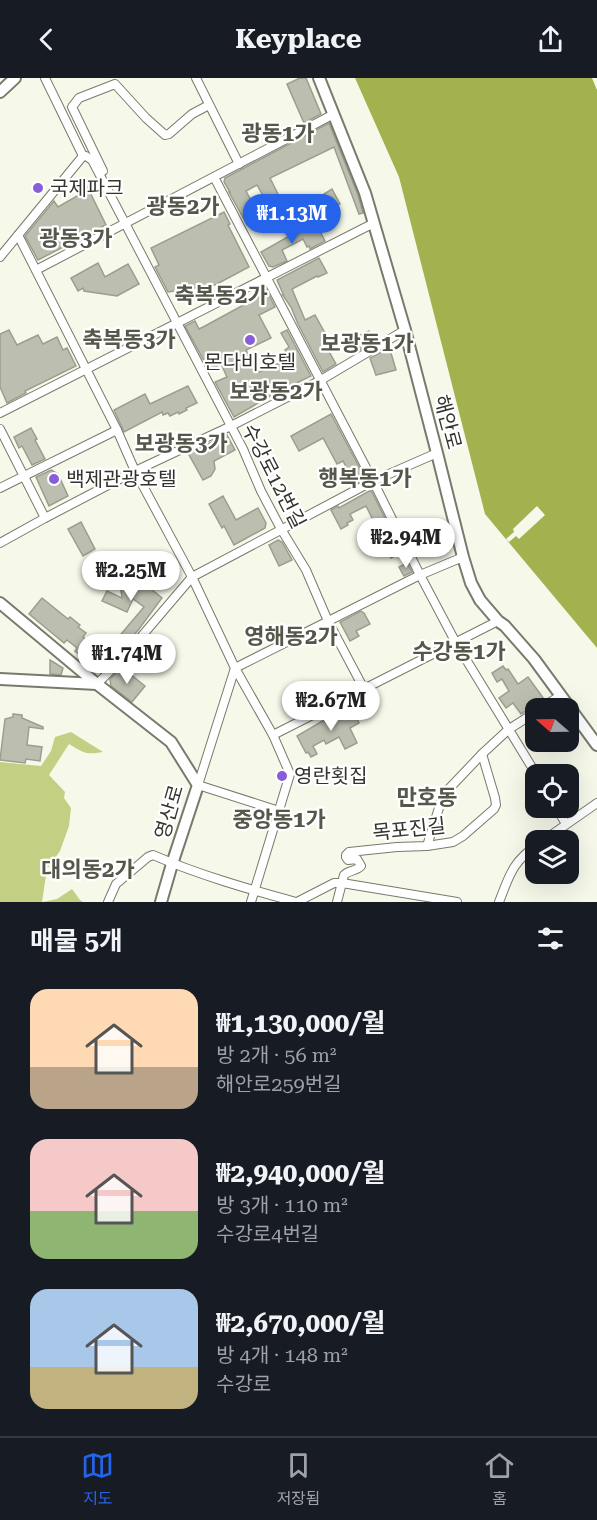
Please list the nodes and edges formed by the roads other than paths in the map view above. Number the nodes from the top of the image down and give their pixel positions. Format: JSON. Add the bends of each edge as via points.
{"nodes":[{"id":1,"x":15,"y":78,"type":"edge"},
{"id":2,"x":45,"y":78,"type":"edge"},
{"id":3,"x":196,"y":78,"type":"edge"},
{"id":4,"x":319,"y":78,"type":"edge"},
{"id":5,"x":0,"y":92,"type":"edge"},
{"id":6,"x":209,"y":105,"type":"junction"},
{"id":7,"x":334,"y":114,"type":"junction"},
{"id":8,"x":83,"y":156,"type":"junction"},
{"id":9,"x":239,"y":164,"type":"junction"},
{"id":10,"x":214,"y":177,"type":"junction"},
{"id":11,"x":104,"y":182,"type":"junction"},
{"id":12,"x":125,"y":224,"type":"junction"},
{"id":13,"x":372,"y":224,"type":"junction"},
{"id":14,"x":18,"y":235,"type":"junction"},
{"id":15,"x":0,"y":255,"type":"edge"},
{"id":16,"x":36,"y":270,"type":"junction"},
{"id":17,"x":267,"y":277,"type":"junction"},
{"id":18,"x":177,"y":323,"type":"junction"},
{"id":19,"x":405,"y":330,"type":"junction"},
{"id":20,"x":87,"y":370,"type":"junction"},
{"id":21,"x":321,"y":380,"type":"junction"},
{"id":22,"x":0,"y":413,"type":"edge"},
{"id":23,"x":231,"y":426,"type":"junction"},
{"id":24,"x":0,"y":429,"type":"edge"},
{"id":25,"x":117,"y":430,"type":"junction"},
{"id":26,"x":438,"y":453,"type":"junction"},
{"id":27,"x":135,"y":471,"type":"junction"},
{"id":28,"x":24,"y":476,"type":"junction"},
{"id":29,"x":373,"y":481,"type":"junction"},
{"id":30,"x":0,"y":488,"type":"edge"},
{"id":31,"x":45,"y":518,"type":"junction"},
{"id":32,"x":281,"y":529,"type":"junction"},
{"id":33,"x":0,"y":543,"type":"edge"},
{"id":34,"x":463,"y":557,"type":"junction"},
{"id":35,"x":420,"y":575,"type":"junction"},
{"id":36,"x":192,"y":577,"type":"junction"},
{"id":37,"x":0,"y":603,"type":"edge"},
{"id":38,"x":328,"y":621,"type":"junction"},
{"id":39,"x":498,"y":621,"type":"junction"},
{"id":40,"x":456,"y":643,"type":"junction"},
{"id":41,"x":235,"y":668,"type":"junction"},
{"id":42,"x":0,"y":679,"type":"edge"},
{"id":43,"x":97,"y":684,"type":"junction"},
{"id":44,"x":364,"y":689,"type":"junction"},
{"id":45,"x":560,"y":696,"type":"junction"},
{"id":46,"x":557,"y":698,"type":"edge"},
{"id":47,"x":525,"y":719,"type":"edge"},
{"id":48,"x":509,"y":729,"type":"junction"},
{"id":49,"x":273,"y":735,"type":"junction"},
{"id":50,"x":597,"y":745,"type":"edge"},
{"id":51,"x":482,"y":754,"type":"junction"},
{"id":52,"x":530,"y":764,"type":"edge"},
{"id":53,"x":198,"y":785,"type":"junction"},
{"id":54,"x":597,"y":803,"type":"edge"},
{"id":55,"x":279,"y":811,"type":"junction"},
{"id":56,"x":562,"y":818,"type":"edge"},
{"id":57,"x":566,"y":824,"type":"junction"},
{"id":58,"x":558,"y":830,"type":"edge"},
{"id":59,"x":427,"y":846,"type":"junction"},
{"id":60,"x":525,"y":854,"type":"edge"},
{"id":61,"x":172,"y":864,"type":"junction"},
{"id":62,"x":342,"y":883,"type":"junction"},
{"id":63,"x":254,"y":890,"type":"junction"},
{"id":64,"x":108,"y":902,"type":"edge"},
{"id":65,"x":161,"y":902,"type":"edge"},
{"id":66,"x":251,"y":902,"type":"edge"},
{"id":67,"x":297,"y":902,"type":"edge"},
{"id":68,"x":337,"y":902,"type":"edge"},
{"id":69,"x":457,"y":902,"type":"edge"},
{"id":70,"x":499,"y":902,"type":"edge"}],
"edges":[{"from":1,"to":5,"type":"street"},
{"from":2,"to":8,"type":"street","name":"수강로12번길"},
{"from":3,"to":6,"type":"street"},
{"from":4,"to":7,"type":"street","name":"해안로"},
{"from":6,"to":9,"type":"street"},
{"from":6,"to":11,"type":"street","via":[[165,135],[115,84],[79,98],[72,107],[107,178]]},
{"from":7,"to":9,"type":"street"},
{"from":7,"to":13,"type":"street","name":"해안로","via":[[365,193]]},
{"from":8,"to":11,"type":"street","name":"수강로12번길","via":[[92,160]]},
{"from":8,"to":14,"type":"street"},
{"from":9,"to":10,"type":"street"},
{"from":10,"to":12,"type":"street"},
{"from":10,"to":17,"type":"street"},
{"from":11,"to":12,"type":"street","name":"수강로12번길"},
{"from":12,"to":16,"type":"street"},
{"from":12,"to":18,"type":"street","name":"수강로12번길"},
{"from":13,"to":17,"type":"street"},
{"from":13,"to":19,"type":"street","name":"해안로"},
{"from":14,"to":15,"type":"street"},
{"from":14,"to":16,"type":"street"},
{"from":16,"to":20,"type":"street"},
{"from":17,"to":18,"type":"street"},
{"from":17,"to":21,"type":"street"},
{"from":18,"to":20,"type":"street"},
{"from":18,"to":23,"type":"street","name":"수강로12번길"},
{"from":19,"to":21,"type":"street"},
{"from":19,"to":26,"type":"street","name":"해안로"},
{"from":20,"to":22,"type":"street"},
{"from":20,"to":25,"type":"street"},
{"from":21,"to":23,"type":"street"},
{"from":21,"to":29,"type":"street"},
{"from":23,"to":27,"type":"street"},
{"from":23,"to":32,"type":"street","name":"수강로12번길"},
{"from":24,"to":28,"type":"street"},
{"from":25,"to":27,"type":"street"},
{"from":25,"to":28,"type":"street"},
{"from":26,"to":29,"type":"street"},
{"from":26,"to":34,"type":"street","name":"해안로"},
{"from":27,"to":31,"type":"street"},
{"from":27,"to":36,"type":"street"},
{"from":28,"to":30,"type":"street"},
{"from":28,"to":31,"type":"street"},
{"from":29,"to":32,"type":"street"},
{"from":29,"to":35,"type":"street"},
{"from":31,"to":33,"type":"street"},
{"from":32,"to":36,"type":"street"},
{"from":32,"to":38,"type":"street","name":"수강로12번길","via":[[306,570]]},
{"from":34,"to":35,"type":"street"},
{"from":34,"to":39,"type":"street","name":"해안로","via":[[480,600]]},
{"from":35,"to":38,"type":"street"},
{"from":35,"to":40,"type":"street"},
{"from":36,"to":41,"type":"street"},
{"from":36,"to":43,"type":"street"},
{"from":37,"to":43,"type":"street","name":"영산로"},
{"from":38,"to":41,"type":"street"},
{"from":38,"to":44,"type":"street","name":"수강로12번길"},
{"from":39,"to":40,"type":"street"},
{"from":39,"to":45,"type":"street","name":"해안로","via":[[534,659]]},
{"from":40,"to":44,"type":"street"},
{"from":40,"to":48,"type":"street"},
{"from":41,"to":49,"type":"street"},
{"from":41,"to":53,"type":"street"},
{"from":42,"to":43,"type":"street"},
{"from":43,"to":53,"type":"street","name":"영산로","via":[[171,742]]},
{"from":44,"to":49,"type":"street"},
{"from":45,"to":46,"type":"street"},
{"from":45,"to":50,"type":"street","name":"해안로"},
{"from":47,"to":48,"type":"street"},
{"from":48,"to":51,"type":"street"},
{"from":48,"to":52,"type":"street"},
{"from":49,"to":55,"type":"street","via":[[290,774]]},
{"from":51,"to":59,"type":"street","via":[[443,795]]},
{"from":51,"to":59,"type":"street","name":"목포진길","via":[[495,798],[494,809],[458,840]]},
{"from":53,"to":55,"type":"street"},
{"from":53,"to":61,"type":"street","name":"영산로"},
{"from":54,"to":57,"type":"street"},
{"from":55,"to":63,"type":"street"},
{"from":56,"to":57,"type":"street"},
{"from":57,"to":58,"type":"street"},
{"from":59,"to":62,"type":"street","name":"목포진길","via":[[349,852],[345,855],[348,860],[357,859],[361,866],[347,872]]},
{"from":60,"to":70,"type":"street","via":[[512,869]]},
{"from":61,"to":63,"type":"street"},
{"from":61,"to":64,"type":"street","via":[[153,855],[148,857],[116,884]]},
{"from":61,"to":65,"type":"street","name":"영산로"},
{"from":62,"to":67,"type":"street","via":[[334,883]]},
{"from":62,"to":68,"type":"street"},
{"from":62,"to":69,"type":"street"},
{"from":63,"to":66,"type":"street"},
{"from":63,"to":67,"type":"street"}]}
